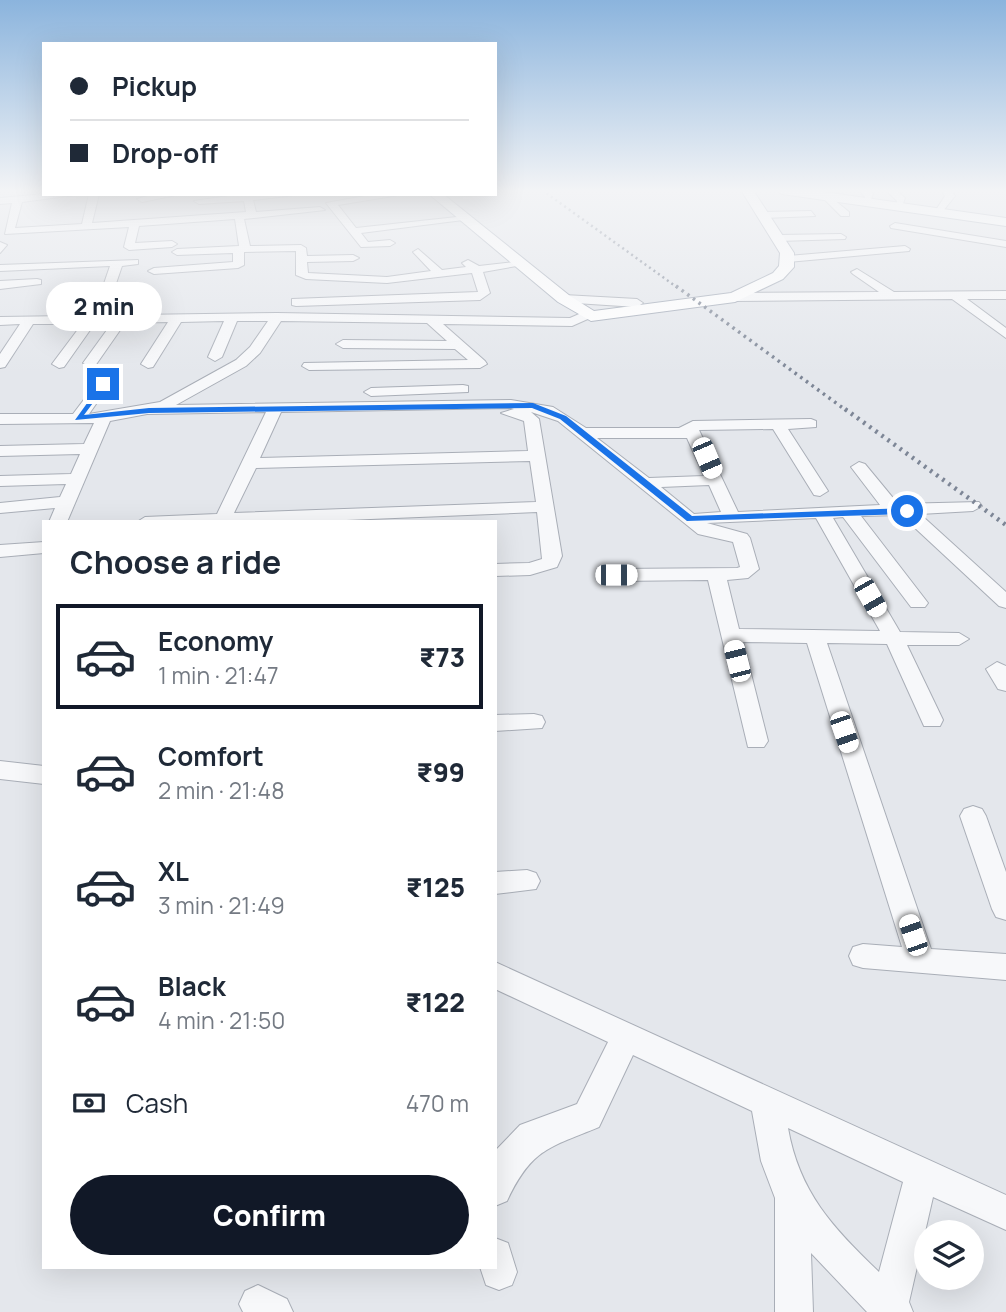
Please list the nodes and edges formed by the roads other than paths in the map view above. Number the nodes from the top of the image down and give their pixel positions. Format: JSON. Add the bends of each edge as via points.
{"nodes":[{"id":1,"x":241,"y":251,"type":"edge"},
{"id":2,"x":303,"y":251,"type":"edge"},
{"id":3,"x":372,"y":251,"type":"edge"},
{"id":4,"x":506,"y":251,"type":"edge"},
{"id":5,"x":790,"y":251,"type":"edge"},
{"id":6,"x":881,"y":251,"type":"edge"},
{"id":7,"x":418,"y":252,"type":"dead end"},
{"id":8,"x":115,"y":257,"type":"junction"},
{"id":9,"x":303,"y":258,"type":"junction"},
{"id":10,"x":353,"y":258,"type":"dead end"},
{"id":11,"x":462,"y":258,"type":"dead end"},
{"id":12,"x":0,"y":259,"type":"edge"},
{"id":13,"x":796,"y":259,"type":"junction"},
{"id":14,"x":881,"y":259,"type":"dead end"},
{"id":15,"x":134,"y":262,"type":"dead end"},
{"id":16,"x":382,"y":264,"type":"junction"},
{"id":17,"x":522,"y":264,"type":"junction"},
{"id":18,"x":0,"y":268,"type":"edge"},
{"id":19,"x":477,"y":270,"type":"junction"},
{"id":20,"x":154,"y":271,"type":"dead end"},
{"id":21,"x":858,"y":272,"type":"dead end"},
{"id":22,"x":440,"y":274,"type":"junction"},
{"id":23,"x":37,"y":282,"type":"dead end"},
{"id":24,"x":0,"y":285,"type":"edge"},
{"id":25,"x":954,"y":295,"type":"junction"},
{"id":26,"x":1006,"y":295,"type":"edge"},
{"id":27,"x":892,"y":296,"type":"junction"},
{"id":28,"x":735,"y":297,"type":"junction"},
{"id":29,"x":564,"y":299,"type":"junction"},
{"id":30,"x":379,"y":300,"type":"junction"},
{"id":31,"x":296,"y":302,"type":"dead end"},
{"id":32,"x":637,"y":303,"type":"dead end"},
{"id":33,"x":103,"y":304,"type":"dead end"},
{"id":34,"x":586,"y":315,"type":"junction"},
{"id":35,"x":232,"y":317,"type":"junction"},
{"id":36,"x":276,"y":317,"type":"junction"},
{"id":37,"x":177,"y":318,"type":"junction"},
{"id":38,"x":353,"y":318,"type":"junction"},
{"id":39,"x":377,"y":319,"type":"junction"},
{"id":40,"x":91,"y":320,"type":"junction"},
{"id":41,"x":121,"y":320,"type":"junction"},
{"id":42,"x":0,"y":321,"type":"edge"},
{"id":43,"x":29,"y":321,"type":"junction"},
{"id":44,"x":432,"y":321,"type":"junction"},
{"id":45,"x":1006,"y":334,"type":"edge"},
{"id":46,"x":343,"y":344,"type":"junction"},
{"id":47,"x":460,"y":345,"type":"junction"},
{"id":48,"x":215,"y":357,"type":"dead end"},
{"id":49,"x":90,"y":363,"type":"dead end"},
{"id":50,"x":0,"y":364,"type":"edge"},
{"id":51,"x":59,"y":364,"type":"dead end"},
{"id":52,"x":148,"y":364,"type":"dead end"},
{"id":53,"x":309,"y":366,"type":"dead end"},
{"id":54,"x":335,"y":366,"type":"junction"},
{"id":55,"x":103,"y":384,"type":"dead end"},
{"id":56,"x":463,"y":389,"type":"dead end"},
{"id":57,"x":435,"y":398,"type":"junction"},
{"id":58,"x":149,"y":410,"type":"junction"},
{"id":59,"x":272,"y":412,"type":"junction"},
{"id":60,"x":78,"y":418,"type":"junction"},
{"id":61,"x":104,"y":418,"type":"junction"},
{"id":62,"x":0,"y":419,"type":"edge"},
{"id":63,"x":777,"y":424,"type":"junction"},
{"id":64,"x":811,"y":424,"type":"dead end"},
{"id":65,"x":688,"y":432,"type":"junction"},
{"id":66,"x":582,"y":433,"type":"junction"},
{"id":67,"x":90,"y":449,"type":"junction"},
{"id":68,"x":0,"y":451,"type":"edge"},
{"id":69,"x":534,"y":456,"type":"junction"},
{"id":70,"x":250,"y":463,"type":"junction"},
{"id":71,"x":859,"y":467,"type":"dead end"},
{"id":72,"x":76,"y":479,"type":"junction"},
{"id":73,"x":716,"y":480,"type":"junction"},
{"id":74,"x":0,"y":481,"type":"edge"},
{"id":75,"x":645,"y":483,"type":"junction"},
{"id":76,"x":820,"y":491,"type":"dead end"},
{"id":77,"x":66,"y":502,"type":"junction"},
{"id":78,"x":973,"y":506,"type":"dead end"},
{"id":79,"x":545,"y":507,"type":"junction"},
{"id":80,"x":0,"y":508,"type":"edge"},
{"id":81,"x":901,"y":511,"type":"junction"},
{"id":82,"x":849,"y":513,"type":"junction"},
{"id":83,"x":822,"y":514,"type":"junction"},
{"id":84,"x":732,"y":517,"type":"junction"},
{"id":85,"x":223,"y":519,"type":"junction"},
{"id":86,"x":690,"y":519,"type":"junction"},
{"id":87,"x":59,"y":520,"type":"edge"},
{"id":88,"x":197,"y":520,"type":"edge"},
{"id":89,"x":42,"y":547,"type":"edge"},
{"id":90,"x":0,"y":551,"type":"edge"},
{"id":91,"x":497,"y":570,"type":"edge"},
{"id":92,"x":716,"y":574,"type":"junction"},
{"id":93,"x":616,"y":575,"type":"dead end"},
{"id":94,"x":1006,"y":602,"type":"edge"},
{"id":95,"x":918,"y":603,"type":"dead end"},
{"id":96,"x":730,"y":635,"type":"junction"},
{"id":97,"x":815,"y":636,"type":"junction"},
{"id":98,"x":894,"y":638,"type":"junction"},
{"id":99,"x":959,"y":639,"type":"dead end"},
{"id":100,"x":932,"y":720,"type":"dead end"},
{"id":101,"x":534,"y":722,"type":"dead end"},
{"id":102,"x":497,"y":723,"type":"edge"},
{"id":103,"x":756,"y":741,"type":"dead end"},
{"id":104,"x":2,"y":775,"type":"edge"},
{"id":105,"x":42,"y":775,"type":"edge"},
{"id":106,"x":973,"y":816,"type":"dead end"},
{"id":107,"x":527,"y":881,"type":"dead end"},
{"id":108,"x":497,"y":883,"type":"edge"},
{"id":109,"x":1006,"y":909,"type":"edge"},
{"id":110,"x":863,"y":956,"type":"dead end"},
{"id":111,"x":921,"y":960,"type":"junction"},
{"id":112,"x":1006,"y":967,"type":"edge"},
{"id":113,"x":497,"y":976,"type":"edge"},
{"id":114,"x":627,"y":1035,"type":"junction"},
{"id":115,"x":766,"y":1100,"type":"junction"},
{"id":116,"x":922,"y":1173,"type":"junction"},
{"id":117,"x":497,"y":1185,"type":"edge"},
{"id":118,"x":792,"y":1198,"type":"junction"},
{"id":119,"x":1006,"y":1213,"type":"edge"},
{"id":120,"x":892,"y":1309,"type":"edge"},
{"id":121,"x":794,"y":1312,"type":"edge"}],
"edges":[{"from":1,"to":20,"type":"street","via":[[238,265]]},
{"from":2,"to":9,"type":"street"},
{"from":3,"to":16,"type":"street"},
{"from":4,"to":17,"type":"main road"},
{"from":5,"to":13,"type":"main road"},
{"from":6,"to":13,"type":"street"},
{"from":7,"to":22,"type":"street"},
{"from":8,"to":12,"type":"street"},
{"from":8,"to":15,"type":"street"},
{"from":8,"to":18,"type":"street"},
{"from":8,"to":33,"type":"street"},
{"from":9,"to":10,"type":"street"},
{"from":9,"to":16,"type":"street","via":[[302,275],[306,276]]},
{"from":11,"to":19,"type":"street"},
{"from":13,"to":14,"type":"street","via":[[823,264]]},
{"from":13,"to":28,"type":"main road","via":[[778,276]]},
{"from":16,"to":22,"type":"street"},
{"from":16,"to":30,"type":"street"},
{"from":17,"to":19,"type":"street"},
{"from":17,"to":29,"type":"main road"},
{"from":19,"to":22,"type":"street"},
{"from":19,"to":30,"type":"street","via":[[484,293],[480,296]]},
{"from":21,"to":27,"type":"street"},
{"from":23,"to":24,"type":"street"},
{"from":25,"to":26,"type":"street"},
{"from":25,"to":27,"type":"street"},
{"from":25,"to":45,"type":"street"},
{"from":27,"to":28,"type":"street"},
{"from":28,"to":34,"type":"main road"},
{"from":29,"to":32,"type":"street"},
{"from":29,"to":34,"type":"main road"},
{"from":30,"to":31,"type":"street"},
{"from":30,"to":39,"type":"street"},
{"from":34,"to":44,"type":"street","via":[[572,323]]},
{"from":35,"to":36,"type":"street"},
{"from":35,"to":37,"type":"street"},
{"from":35,"to":48,"type":"street"},
{"from":36,"to":38,"type":"street"},
{"from":36,"to":58,"type":"street","via":[[241,363],[179,400]]},
{"from":37,"to":41,"type":"street"},
{"from":37,"to":52,"type":"street"},
{"from":38,"to":39,"type":"street"},
{"from":38,"to":46,"type":"street"},
{"from":39,"to":44,"type":"street"},
{"from":40,"to":41,"type":"street"},
{"from":40,"to":43,"type":"street"},
{"from":40,"to":51,"type":"street"},
{"from":41,"to":49,"type":"street"},
{"from":42,"to":43,"type":"street"},
{"from":43,"to":50,"type":"street"},
{"from":44,"to":47,"type":"street"},
{"from":46,"to":47,"type":"street"},
{"from":46,"to":54,"type":"street"},
{"from":47,"to":54,"type":"street","via":[[480,363]]},
{"from":53,"to":54,"type":"street"},
{"from":55,"to":60,"type":"street"},
{"from":56,"to":57,"type":"street"},
{"from":57,"to":59,"type":"street","via":[[374,399]]},
{"from":57,"to":66,"type":"street","via":[[533,406],[555,414]]},
{"from":58,"to":59,"type":"street"},
{"from":58,"to":61,"type":"street"},
{"from":59,"to":69,"type":"street","via":[[514,412],[531,419]]},
{"from":59,"to":70,"type":"street"},
{"from":60,"to":61,"type":"street"},
{"from":60,"to":62,"type":"street"},
{"from":61,"to":67,"type":"street"},
{"from":63,"to":64,"type":"street"},
{"from":63,"to":65,"type":"street","via":[[693,426]]},
{"from":63,"to":76,"type":"street"},
{"from":65,"to":66,"type":"street"},
{"from":65,"to":73,"type":"street","via":[[698,438]]},
{"from":66,"to":75,"type":"street"},
{"from":67,"to":68,"type":"street"},
{"from":67,"to":72,"type":"street"},
{"from":69,"to":70,"type":"street"},
{"from":69,"to":79,"type":"street"},
{"from":70,"to":85,"type":"street"},
{"from":71,"to":81,"type":"street"},
{"from":72,"to":74,"type":"street"},
{"from":72,"to":77,"type":"street"},
{"from":73,"to":75,"type":"street"},
{"from":73,"to":84,"type":"street"},
{"from":75,"to":86,"type":"street"},
{"from":77,"to":80,"type":"street"},
{"from":77,"to":87,"type":"street"},
{"from":78,"to":81,"type":"street"},
{"from":79,"to":85,"type":"street"},
{"from":79,"to":91,"type":"street","via":[[550,563]]},
{"from":81,"to":82,"type":"street"},
{"from":81,"to":94,"type":"street"},
{"from":82,"to":83,"type":"street"},
{"from":82,"to":95,"type":"street"},
{"from":83,"to":84,"type":"street"},
{"from":83,"to":98,"type":"street"},
{"from":84,"to":86,"type":"street"},
{"from":85,"to":88,"type":"street"},
{"from":86,"to":92,"type":"street","via":[[712,533],[743,541],[749,572]]},
{"from":89,"to":90,"type":"street"},
{"from":92,"to":93,"type":"street"},
{"from":92,"to":96,"type":"street"},
{"from":96,"to":97,"type":"street"},
{"from":96,"to":103,"type":"street"},
{"from":97,"to":98,"type":"street"},
{"from":97,"to":111,"type":"street"},
{"from":98,"to":99,"type":"street"},
{"from":98,"to":100,"type":"street"},
{"from":101,"to":102,"type":"street"},
{"from":104,"to":105,"type":"street"},
{"from":106,"to":109,"type":"street"},
{"from":107,"to":108,"type":"street"},
{"from":110,"to":111,"type":"street"},
{"from":111,"to":112,"type":"street"},
{"from":113,"to":114,"type":"street"},
{"from":114,"to":115,"type":"street"},
{"from":114,"to":117,"type":"street","via":[[588,1116],[532,1137],[508,1162]]},
{"from":115,"to":116,"type":"street"},
{"from":115,"to":118,"type":"street","via":[[779,1167]]},
{"from":116,"to":119,"type":"street"},
{"from":116,"to":120,"type":"street"},
{"from":118,"to":120,"type":"street","via":[[814,1231]]},
{"from":118,"to":121,"type":"street"}]}
